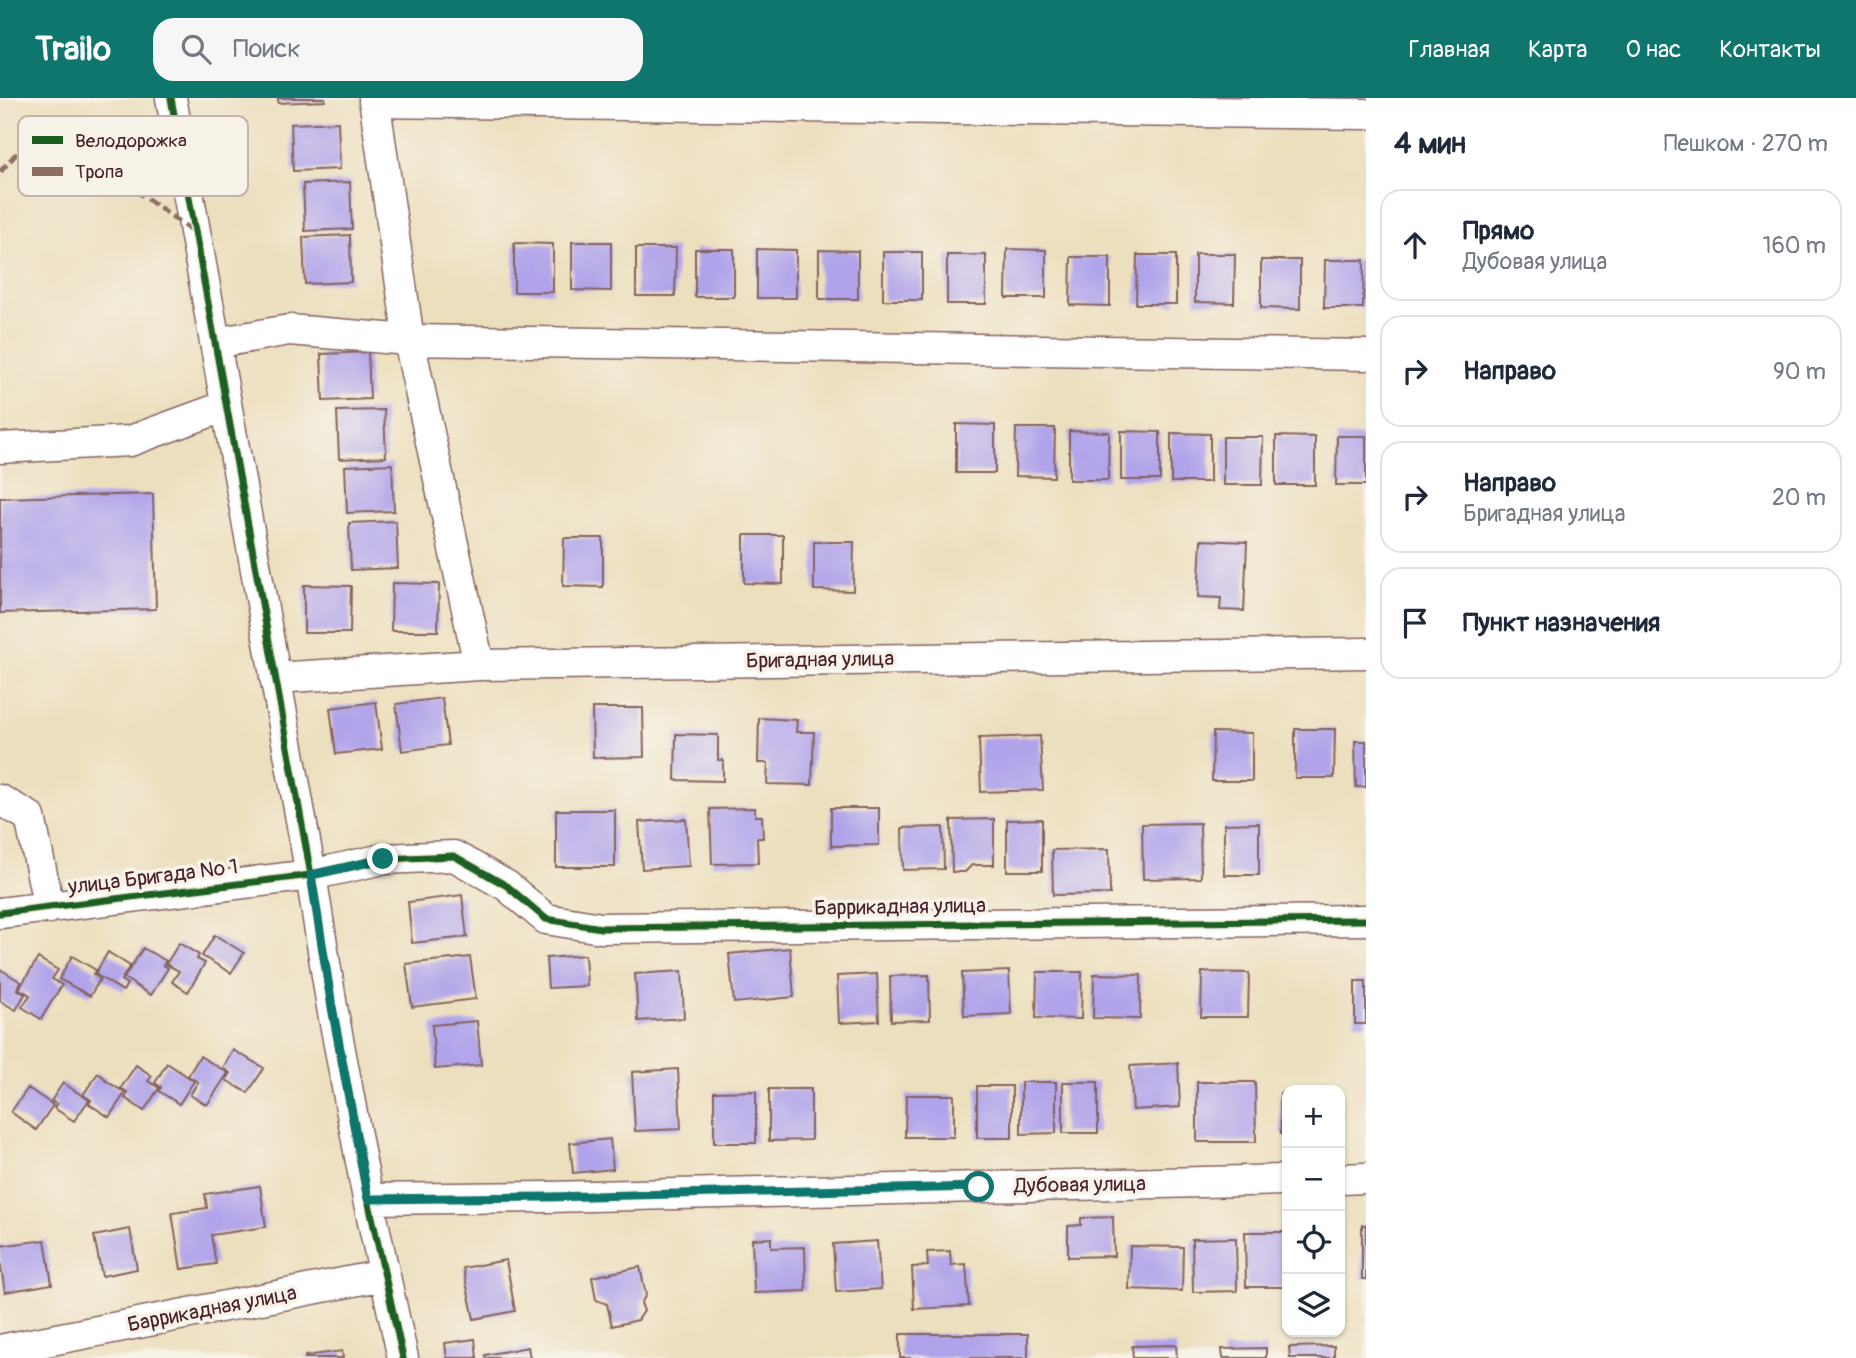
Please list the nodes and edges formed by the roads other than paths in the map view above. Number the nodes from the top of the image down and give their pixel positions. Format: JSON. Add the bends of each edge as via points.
{"nodes":[{"id":1,"x":171,"y":98,"type":"edge"},
{"id":2,"x":374,"y":100,"type":"edge"},
{"id":3,"x":1366,"y":114,"type":"edge"},
{"id":4,"x":174,"y":116,"type":"edge"},
{"id":5,"x":189,"y":196,"type":"edge"},
{"id":6,"x":408,"y":340,"type":"junction"},
{"id":7,"x":215,"y":343,"type":"junction"},
{"id":8,"x":1366,"y":355,"type":"edge"},
{"id":9,"x":226,"y":406,"type":"junction"},
{"id":10,"x":0,"y":448,"type":"edge"},
{"id":11,"x":1366,"y":653,"type":"edge"},
{"id":12,"x":479,"y":665,"type":"junction"},
{"id":13,"x":275,"y":678,"type":"junction"},
{"id":14,"x":0,"y":800,"type":"edge"},
{"id":15,"x":311,"y":875,"type":"junction"},
{"id":16,"x":48,"y":908,"type":"junction"},
{"id":17,"x":0,"y":914,"type":"edge"},
{"id":18,"x":1366,"y":920,"type":"edge"},
{"id":19,"x":1366,"y":1178,"type":"edge"},
{"id":20,"x":1345,"y":1179,"type":"edge"},
{"id":21,"x":1282,"y":1180,"type":"edge"},
{"id":22,"x":368,"y":1199,"type":"junction"},
{"id":23,"x":384,"y":1275,"type":"junction"},
{"id":24,"x":0,"y":1350,"type":"edge"},
{"id":25,"x":402,"y":1358,"type":"edge"}],
"edges":[{"from":1,"to":4,"type":"street"},
{"from":2,"to":3,"type":"street"},
{"from":2,"to":6,"type":"street"},
{"from":5,"to":7,"type":"street"},
{"from":6,"to":7,"type":"street","via":[[289,330]]},
{"from":6,"to":8,"type":"street"},
{"from":6,"to":12,"type":"street"},
{"from":7,"to":9,"type":"street"},
{"from":9,"to":10,"type":"street","via":[[130,441]]},
{"from":9,"to":13,"type":"street"},
{"from":11,"to":12,"type":"street","name":"Бригадная улица"},
{"from":12,"to":13,"type":"street","name":"Бригадная улица"},
{"from":13,"to":15,"type":"street"},
{"from":14,"to":16,"type":"street","via":[[30,817]]},
{"from":15,"to":16,"type":"street","name":"улица Бригада № 1"},
{"from":15,"to":18,"type":"street","name":"Баррикадная улица","via":[[383,859],[454,856],[507,886],[546,919],[601,928]]},
{"from":15,"to":22,"type":"street"},
{"from":16,"to":17,"type":"street","name":"улица Бригада № 1"},
{"from":19,"to":20,"type":"street"},
{"from":21,"to":22,"type":"street","name":"Дубовая улица"},
{"from":22,"to":23,"type":"street"},
{"from":23,"to":24,"type":"street","name":"Баррикадная улица"},
{"from":23,"to":25,"type":"street"}]}
